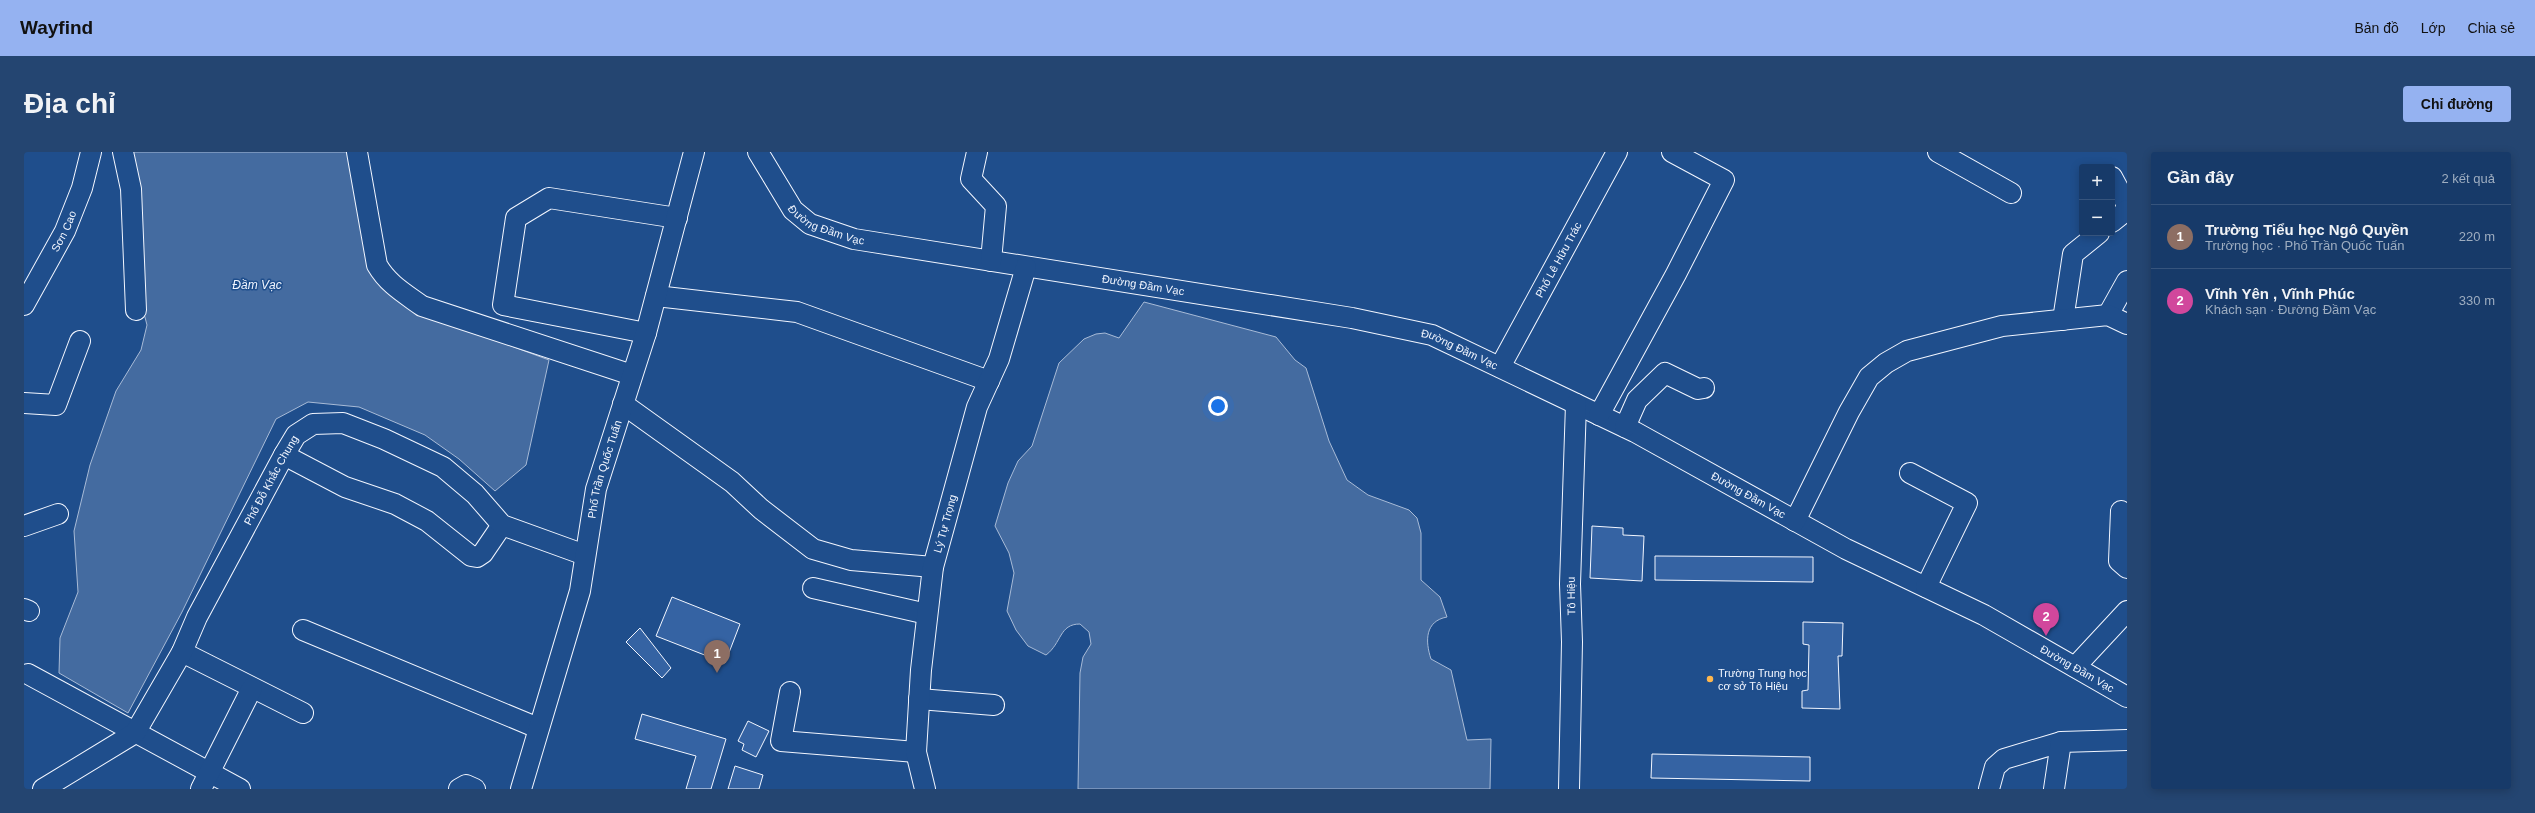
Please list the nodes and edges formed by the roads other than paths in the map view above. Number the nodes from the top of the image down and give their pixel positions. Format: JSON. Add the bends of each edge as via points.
{"nodes":[{"id":1,"x":91,"y":152,"type":"edge"},
{"id":2,"x":124,"y":152,"type":"edge"},
{"id":3,"x":357,"y":152,"type":"edge"},
{"id":4,"x":694,"y":152,"type":"edge"},
{"id":5,"x":758,"y":152,"type":"edge"},
{"id":6,"x":977,"y":152,"type":"edge"},
{"id":7,"x":1672,"y":152,"type":"edge"},
{"id":8,"x":1938,"y":152,"type":"edge"},
{"id":9,"x":1609,"y":155,"type":"edge"},
{"id":10,"x":2115,"y":183,"type":"edge"},
{"id":11,"x":2011,"y":193,"type":"dead end"},
{"id":12,"x":2127,"y":205,"type":"edge"},
{"id":13,"x":2127,"y":210,"type":"edge"},
{"id":14,"x":677,"y":218,"type":"junction"},
{"id":15,"x":2115,"y":220,"type":"edge"},
{"id":16,"x":2094,"y":236,"type":"edge"},
{"id":17,"x":991,"y":261,"type":"junction"},
{"id":18,"x":1026,"y":267,"type":"junction"},
{"id":19,"x":2127,"y":281,"type":"edge"},
{"id":20,"x":656,"y":296,"type":"junction"},
{"id":21,"x":24,"y":305,"type":"edge"},
{"id":22,"x":136,"y":310,"type":"dead end"},
{"id":23,"x":2108,"y":316,"type":"junction"},
{"id":24,"x":2062,"y":320,"type":"junction"},
{"id":25,"x":2127,"y":324,"type":"edge"},
{"id":26,"x":646,"y":332,"type":"junction"},
{"id":27,"x":80,"y":340,"type":"dead end"},
{"id":28,"x":1500,"y":368,"type":"junction"},
{"id":29,"x":632,"y":375,"type":"junction"},
{"id":30,"x":989,"y":381,"type":"junction"},
{"id":31,"x":1704,"y":388,"type":"dead end"},
{"id":32,"x":24,"y":403,"type":"edge"},
{"id":33,"x":623,"y":404,"type":"junction"},
{"id":34,"x":1576,"y":404,"type":"junction"},
{"id":35,"x":1599,"y":415,"type":"junction"},
{"id":36,"x":1625,"y":427,"type":"junction"},
{"id":37,"x":284,"y":456,"type":"junction"},
{"id":38,"x":1910,"y":473,"type":"dead end"},
{"id":39,"x":2121,"y":511,"type":"dead end"},
{"id":40,"x":58,"y":514,"type":"dead end"},
{"id":41,"x":1795,"y":521,"type":"junction"},
{"id":42,"x":502,"y":525,"type":"junction"},
{"id":43,"x":24,"y":526,"type":"edge"},
{"id":44,"x":585,"y":555,"type":"junction"},
{"id":45,"x":933,"y":567,"type":"junction"},
{"id":46,"x":2127,"y":568,"type":"edge"},
{"id":47,"x":1926,"y":587,"type":"junction"},
{"id":48,"x":813,"y":588,"type":"dead end"},
{"id":49,"x":2127,"y":611,"type":"edge"},
{"id":50,"x":927,"y":614,"type":"junction"},
{"id":51,"x":303,"y":630,"type":"dead end"},
{"id":52,"x":182,"y":652,"type":"junction"},
{"id":53,"x":2075,"y":667,"type":"junction"},
{"id":54,"x":28,"y":674,"type":"dead end"},
{"id":55,"x":252,"y":688,"type":"junction"},
{"id":56,"x":790,"y":692,"type":"dead end"},
{"id":57,"x":2127,"y":697,"type":"edge"},
{"id":58,"x":919,"y":699,"type":"junction"},
{"id":59,"x":994,"y":705,"type":"dead end"},
{"id":60,"x":303,"y":713,"type":"dead end"},
{"id":61,"x":538,"y":728,"type":"junction"},
{"id":62,"x":135,"y":733,"type":"junction"},
{"id":63,"x":2127,"y":740,"type":"edge"},
{"id":64,"x":2061,"y":742,"type":"junction"},
{"id":65,"x":916,"y":752,"type":"junction"},
{"id":66,"x":205,"y":781,"type":"edge"},
{"id":67,"x":43,"y":789,"type":"edge"},
{"id":68,"x":240,"y":789,"type":"edge"},
{"id":69,"x":458,"y":789,"type":"edge"},
{"id":70,"x":474,"y":789,"type":"edge"},
{"id":71,"x":521,"y":789,"type":"edge"},
{"id":72,"x":925,"y":789,"type":"edge"},
{"id":73,"x":1569,"y":789,"type":"edge"},
{"id":74,"x":1989,"y":789,"type":"edge"},
{"id":75,"x":2054,"y":789,"type":"edge"}],
"edges":[{"from":1,"to":21,"type":"street","name":"Sơn Cao","via":[[82,188],[65,231]]},
{"from":2,"to":22,"type":"street","via":[[131,189]]},
{"from":3,"to":29,"type":"street","via":[[377,265],[385,278],[396,287],[422,306]]},
{"from":4,"to":14,"type":"street","name":"Phố Trần Quốc Tuấn"},
{"from":5,"to":17,"type":"street","name":"Đường Đầm Vạc","via":[[793,210],[810,224],[854,239]]},
{"from":6,"to":17,"type":"street","via":[[970,180],[996,206]]},
{"from":7,"to":35,"type":"street","via":[[1724,180]]},
{"from":8,"to":11,"type":"street"},
{"from":9,"to":28,"type":"street","name":"Phố Lê Hữu Trác"},
{"from":10,"to":12,"type":"street"},
{"from":13,"to":15,"type":"street"},
{"from":14,"to":20,"type":"street","name":"Phố Trần Quốc Tuấn"},
{"from":14,"to":26,"type":"street","via":[[548,198],[516,218],[503,305]]},
{"from":16,"to":24,"type":"street","via":[[2073,254]]},
{"from":17,"to":18,"type":"street","name":"Đường Đầm Vạc"},
{"from":18,"to":28,"type":"street","name":"Đường Đầm Vạc","via":[[1352,318],[1432,335]]},
{"from":18,"to":30,"type":"street","name":"Lý Tự Trọng","via":[[999,359]]},
{"from":19,"to":23,"type":"street"},
{"from":20,"to":26,"type":"street","name":"Phố Trần Quốc Tuấn"},
{"from":20,"to":30,"type":"street","via":[[797,312]]},
{"from":23,"to":24,"type":"street"},
{"from":23,"to":25,"type":"street"},
{"from":24,"to":41,"type":"street","via":[[2002,326],[1907,351],[1886,363],[1870,377],[1849,412]]},
{"from":26,"to":29,"type":"street","name":"Phố Trần Quốc Tuấn"},
{"from":27,"to":32,"type":"street","via":[[56,405]]},
{"from":28,"to":34,"type":"street","name":"Đường Đầm Vạc"},
{"from":29,"to":33,"type":"street","name":"Phố Trần Quốc Tuấn"},
{"from":30,"to":45,"type":"street","name":"Lý Tự Trọng","via":[[978,407]]},
{"from":31,"to":36,"type":"street","via":[[1698,390],[1665,373],[1637,400]]},
{"from":33,"to":44,"type":"street","name":"Phố Trần Quốc Tuấn","via":[[596,488]]},
{"from":33,"to":45,"type":"street","via":[[732,482],[761,509],[813,549],[850,560]]},
{"from":34,"to":35,"type":"street","name":"Đường Đầm Vạc"},
{"from":34,"to":73,"type":"street","name":"Tô Hiệu","via":[[1570,584],[1572,642]]},
{"from":35,"to":36,"type":"street","name":"Đường Đầm Vạc"},
{"from":36,"to":41,"type":"street","name":"Đường Đầm Vạc"},
{"from":37,"to":42,"type":"street","via":[[345,487],[395,504],[427,521],[471,556],[477,557],[483,553]]},
{"from":37,"to":42,"type":"street","name":"Phố Đỗ Khắc Chung","via":[[296,435],[313,424],[343,422],[443,467],[475,494]]},
{"from":37,"to":52,"type":"street","name":"Phố Đỗ Khắc Chung","via":[[197,617]]},
{"from":38,"to":47,"type":"street","via":[[1967,503]]},
{"from":39,"to":46,"type":"street","via":[[2119,561]]},
{"from":40,"to":43,"type":"street"},
{"from":41,"to":47,"type":"street","name":"Đường Đầm Vạc","via":[[1846,549]]},
{"from":42,"to":44,"type":"street","name":"Phố Đỗ Khắc Chung"},
{"from":44,"to":61,"type":"street","name":"Phố Trần Quốc Tuấn","via":[[580,590]]},
{"from":45,"to":50,"type":"street","name":"Lý Tự Trọng"},
{"from":47,"to":53,"type":"street","name":"Đường Đầm Vạc","via":[[1984,615]]},
{"from":48,"to":50,"type":"street"},
{"from":49,"to":53,"type":"street"},
{"from":50,"to":58,"type":"street","name":"Lý Tự Trọng"},
{"from":51,"to":61,"type":"street"},
{"from":52,"to":55,"type":"street"},
{"from":52,"to":62,"type":"street","name":"Phố Đỗ Khắc Chung"},
{"from":53,"to":57,"type":"street","name":"Đường Đầm Vạc"},
{"from":54,"to":62,"type":"street"},
{"from":55,"to":60,"type":"street"},
{"from":55,"to":66,"type":"street"},
{"from":56,"to":65,"type":"street","via":[[781,741]]},
{"from":58,"to":59,"type":"street"},
{"from":58,"to":65,"type":"street","name":"Lý Tự Trọng"},
{"from":61,"to":71,"type":"street","name":"Phố Trần Quốc Tuấn"},
{"from":62,"to":66,"type":"street"},
{"from":62,"to":67,"type":"street"},
{"from":63,"to":64,"type":"street"},
{"from":64,"to":74,"type":"street","via":[[2004,759],[1995,767]]},
{"from":64,"to":75,"type":"street"},
{"from":65,"to":72,"type":"street","name":"Lý Tự Trọng"},
{"from":66,"to":68,"type":"street"},
{"from":69,"to":70,"type":"street","via":[[466,785]]}]}
